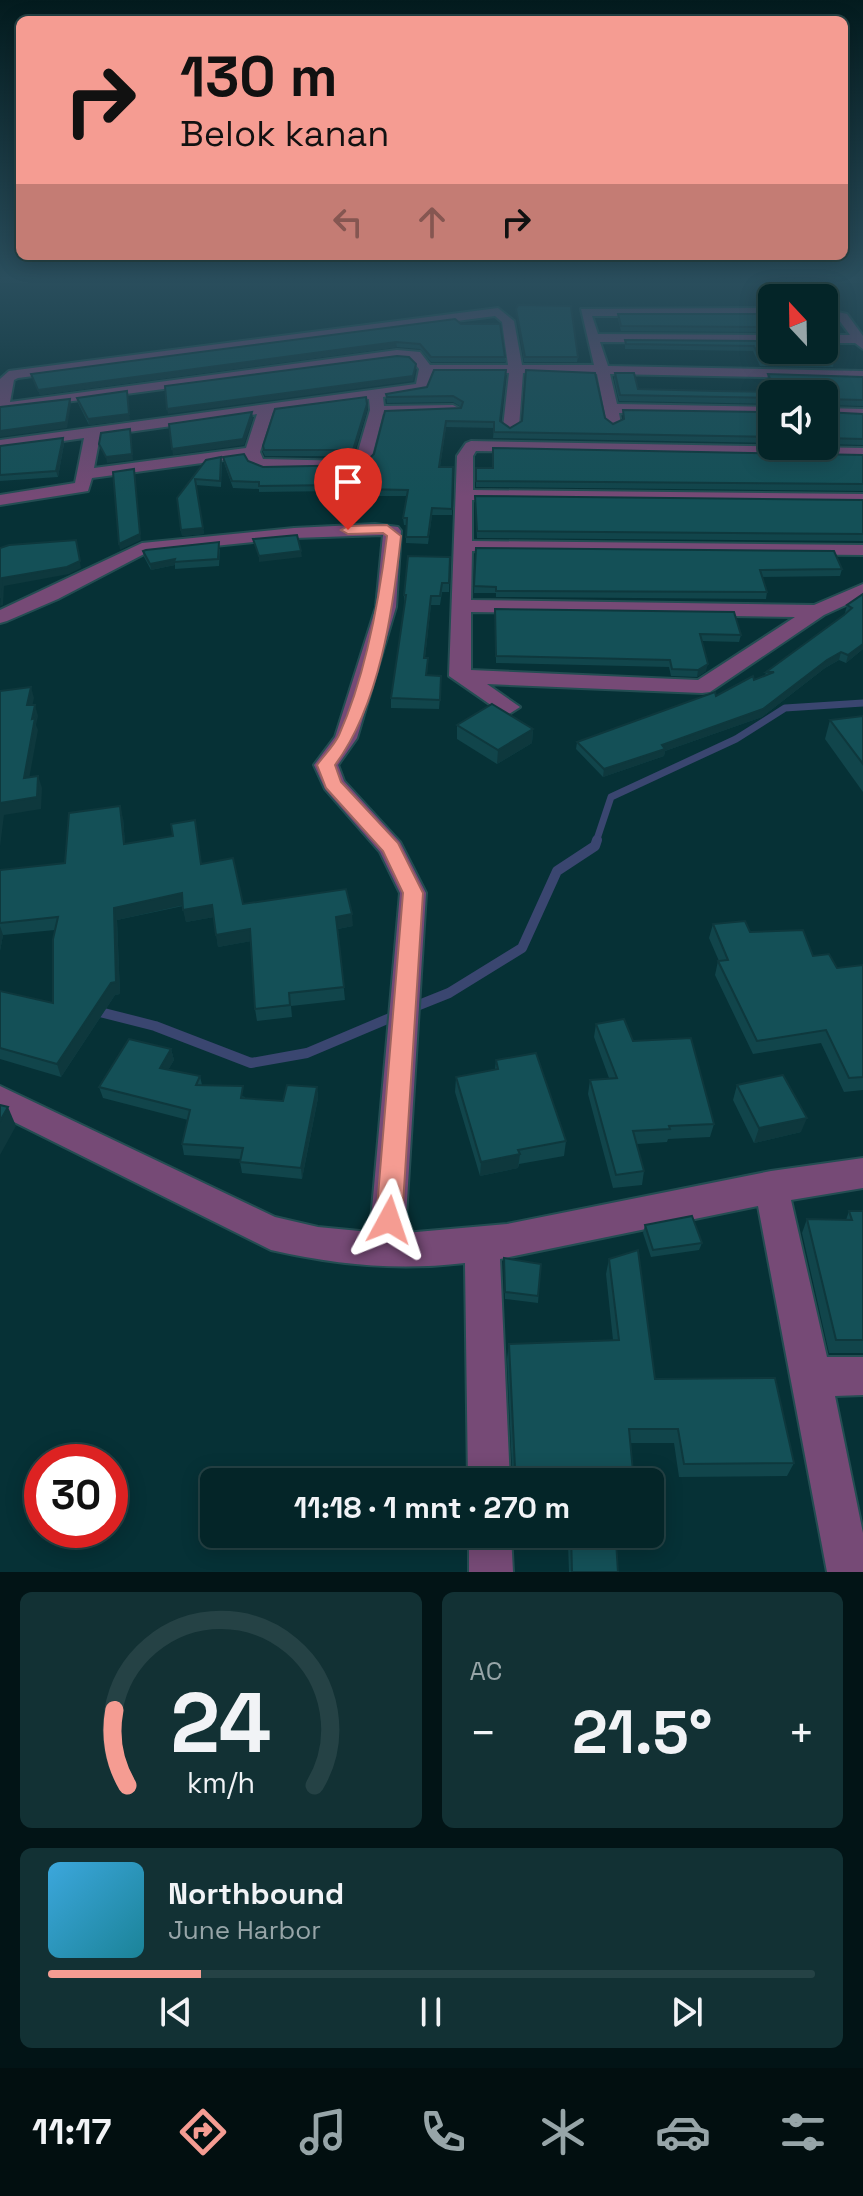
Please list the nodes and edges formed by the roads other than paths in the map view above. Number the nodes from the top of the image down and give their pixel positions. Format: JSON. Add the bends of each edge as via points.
{"nodes":[{"id":1,"x":197,"y":350,"type":"edge"},
{"id":2,"x":513,"y":350,"type":"edge"},
{"id":3,"x":597,"y":350,"type":"edge"},
{"id":4,"x":426,"y":369,"type":"junction"},
{"id":5,"x":516,"y":371,"type":"junction"},
{"id":6,"x":603,"y":372,"type":"junction"},
{"id":7,"x":863,"y":375,"type":"edge"},
{"id":8,"x":422,"y":387,"type":"junction"},
{"id":9,"x":376,"y":392,"type":"junction"},
{"id":10,"x":267,"y":407,"type":"junction"},
{"id":11,"x":422,"y":408,"type":"junction"},
{"id":12,"x":609,"y":408,"type":"junction"},
{"id":13,"x":453,"y":409,"type":"edge"},
{"id":14,"x":377,"y":410,"type":"junction"},
{"id":15,"x":758,"y":411,"type":"edge"},
{"id":16,"x":838,"y":412,"type":"edge"},
{"id":17,"x":863,"y":413,"type":"edge"},
{"id":18,"x":614,"y":424,"type":"edge"},
{"id":19,"x":511,"y":427,"type":"edge"},
{"id":20,"x":93,"y":432,"type":"junction"},
{"id":21,"x":0,"y":445,"type":"edge"},
{"id":22,"x":252,"y":452,"type":"junction"},
{"id":23,"x":863,"y":453,"type":"edge"},
{"id":24,"x":83,"y":474,"type":"junction"},
{"id":25,"x":465,"y":495,"type":"junction"},
{"id":26,"x":863,"y":499,"type":"edge"},
{"id":27,"x":0,"y":500,"type":"edge"},
{"id":28,"x":464,"y":546,"type":"junction"},
{"id":29,"x":863,"y":550,"type":"edge"},
{"id":30,"x":863,"y":590,"type":"edge"},
{"id":31,"x":462,"y":606,"type":"junction"},
{"id":32,"x":817,"y":611,"type":"junction"},
{"id":33,"x":0,"y":617,"type":"edge"},
{"id":34,"x":460,"y":676,"type":"junction"},
{"id":35,"x":509,"y":707,"type":"dead end"},
{"id":36,"x":0,"y":1100,"type":"edge"},
{"id":37,"x":863,"y":1173,"type":"edge"},
{"id":38,"x":771,"y":1187,"type":"junction"},
{"id":39,"x":482,"y":1247,"type":"junction"},
{"id":40,"x":386,"y":1252,"type":"junction"},
{"id":41,"x":863,"y":1376,"type":"edge"},
{"id":42,"x":812,"y":1377,"type":"junction"},
{"id":43,"x":489,"y":1468,"type":"edge"},
{"id":44,"x":490,"y":1548,"type":"edge"},
{"id":45,"x":491,"y":1572,"type":"edge"},
{"id":46,"x":849,"y":1572,"type":"edge"}],
"edges":[{"from":1,"to":4,"type":"street","via":[[14,374],[7,378],[3,402],[15,406],[397,354],[415,355]]},
{"from":2,"to":5,"type":"street"},
{"from":3,"to":6,"type":"street"},
{"from":4,"to":5,"type":"street"},
{"from":4,"to":8,"type":"street"},
{"from":5,"to":6,"type":"street"},
{"from":5,"to":19,"type":"street"},
{"from":6,"to":7,"type":"street"},
{"from":6,"to":12,"type":"street"},
{"from":8,"to":9,"type":"street"},
{"from":8,"to":11,"type":"street"},
{"from":9,"to":10,"type":"street"},
{"from":9,"to":14,"type":"street"},
{"from":10,"to":20,"type":"street"},
{"from":10,"to":22,"type":"street"},
{"from":11,"to":13,"type":"street"},
{"from":11,"to":14,"type":"street"},
{"from":12,"to":15,"type":"street"},
{"from":12,"to":18,"type":"street"},
{"from":14,"to":22,"type":"street","via":[[359,464],[264,465]]},
{"from":16,"to":17,"type":"street"},
{"from":20,"to":21,"type":"street"},
{"from":20,"to":24,"type":"street"},
{"from":22,"to":24,"type":"street"},
{"from":23,"to":25,"type":"street","via":[[471,440],[465,456]]},
{"from":24,"to":27,"type":"street","via":[[79,488]]},
{"from":25,"to":26,"type":"street"},
{"from":25,"to":28,"type":"street"},
{"from":28,"to":29,"type":"street"},
{"from":28,"to":31,"type":"street"},
{"from":30,"to":32,"type":"street"},
{"from":31,"to":32,"type":"street"},
{"from":31,"to":34,"type":"street"},
{"from":32,"to":34,"type":"street","via":[[702,687]]},
{"from":33,"to":40,"type":"street","via":[[142,548],[294,533],[392,531],[386,607],[346,738],[326,765],[333,784],[391,848],[413,893]]},
{"from":34,"to":35,"type":"street"},
{"from":36,"to":40,"type":"street","via":[[271,1233],[309,1244]]},
{"from":37,"to":38,"type":"street"},
{"from":38,"to":39,"type":"street"},
{"from":38,"to":42,"type":"street"},
{"from":39,"to":40,"type":"street"},
{"from":39,"to":43,"type":"street"},
{"from":41,"to":42,"type":"street"},
{"from":42,"to":46,"type":"street"},
{"from":44,"to":45,"type":"street"}]}
